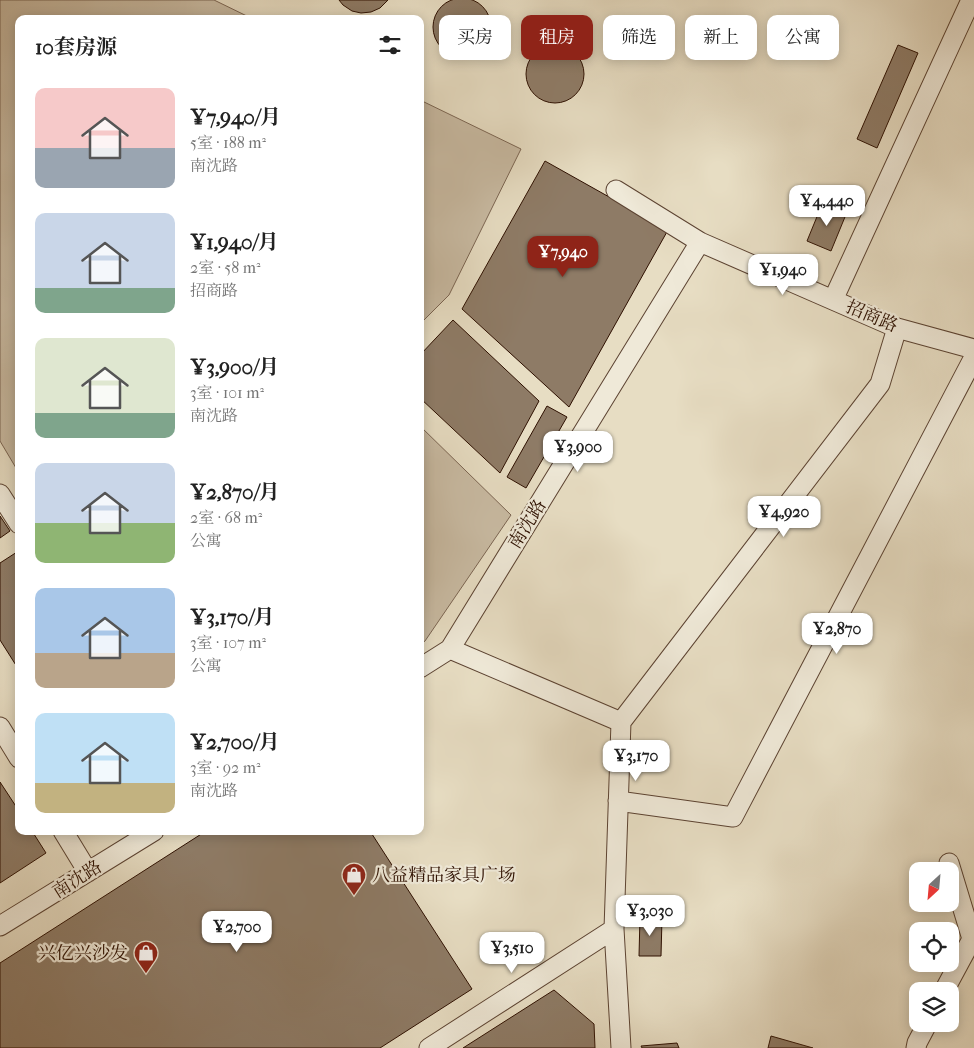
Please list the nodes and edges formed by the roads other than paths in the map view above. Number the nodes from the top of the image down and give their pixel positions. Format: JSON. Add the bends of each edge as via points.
{"nodes":[{"id":1,"x":971,"y":0,"type":"edge"},
{"id":2,"x":616,"y":190,"type":"dead end"},
{"id":3,"x":700,"y":242,"type":"junction"},
{"id":4,"x":833,"y":300,"type":"junction"},
{"id":5,"x":897,"y":328,"type":"junction"},
{"id":6,"x":974,"y":349,"type":"edge"},
{"id":7,"x":974,"y":357,"type":"edge"},
{"id":8,"x":450,"y":649,"type":"junction"},
{"id":9,"x":424,"y":665,"type":"edge"},
{"id":10,"x":621,"y":722,"type":"junction"},
{"id":11,"x":0,"y":727,"type":"edge"},
{"id":12,"x":15,"y":751,"type":"edge"},
{"id":13,"x":618,"y":801,"type":"junction"},
{"id":14,"x":66,"y":835,"type":"edge"},
{"id":15,"x":148,"y":835,"type":"edge"},
{"id":16,"x":88,"y":872,"type":"junction"},
{"id":17,"x":959,"y":896,"type":"edge"},
{"id":18,"x":0,"y":926,"type":"edge"},
{"id":19,"x":614,"y":929,"type":"junction"},
{"id":20,"x":949,"y":982,"type":"edge"},
{"id":21,"x":923,"y":1032,"type":"edge"},
{"id":22,"x":429,"y":1048,"type":"edge"},
{"id":23,"x":622,"y":1048,"type":"edge"},
{"id":24,"x":916,"y":1048,"type":"edge"}],
"edges":[{"from":1,"to":4,"type":"street"},
{"from":2,"to":3,"type":"street","name":"招商路"},
{"from":3,"to":4,"type":"street","name":"招商路"},
{"from":3,"to":8,"type":"street","name":"南沈路"},
{"from":4,"to":5,"type":"street","name":"招商路"},
{"from":5,"to":6,"type":"street","name":"招商路"},
{"from":5,"to":10,"type":"street","via":[[880,384]]},
{"from":7,"to":13,"type":"street","via":[[733,817]]},
{"from":8,"to":9,"type":"street","name":"南沈路"},
{"from":8,"to":10,"type":"street"},
{"from":10,"to":13,"type":"street"},
{"from":11,"to":12,"type":"street"},
{"from":13,"to":19,"type":"street"},
{"from":14,"to":16,"type":"street"},
{"from":15,"to":16,"type":"street","name":"南沈路"},
{"from":16,"to":18,"type":"street","name":"南沈路"},
{"from":17,"to":20,"type":"street","via":[[972,939]]},
{"from":19,"to":22,"type":"street"},
{"from":19,"to":23,"type":"street"},
{"from":21,"to":24,"type":"street"}]}
